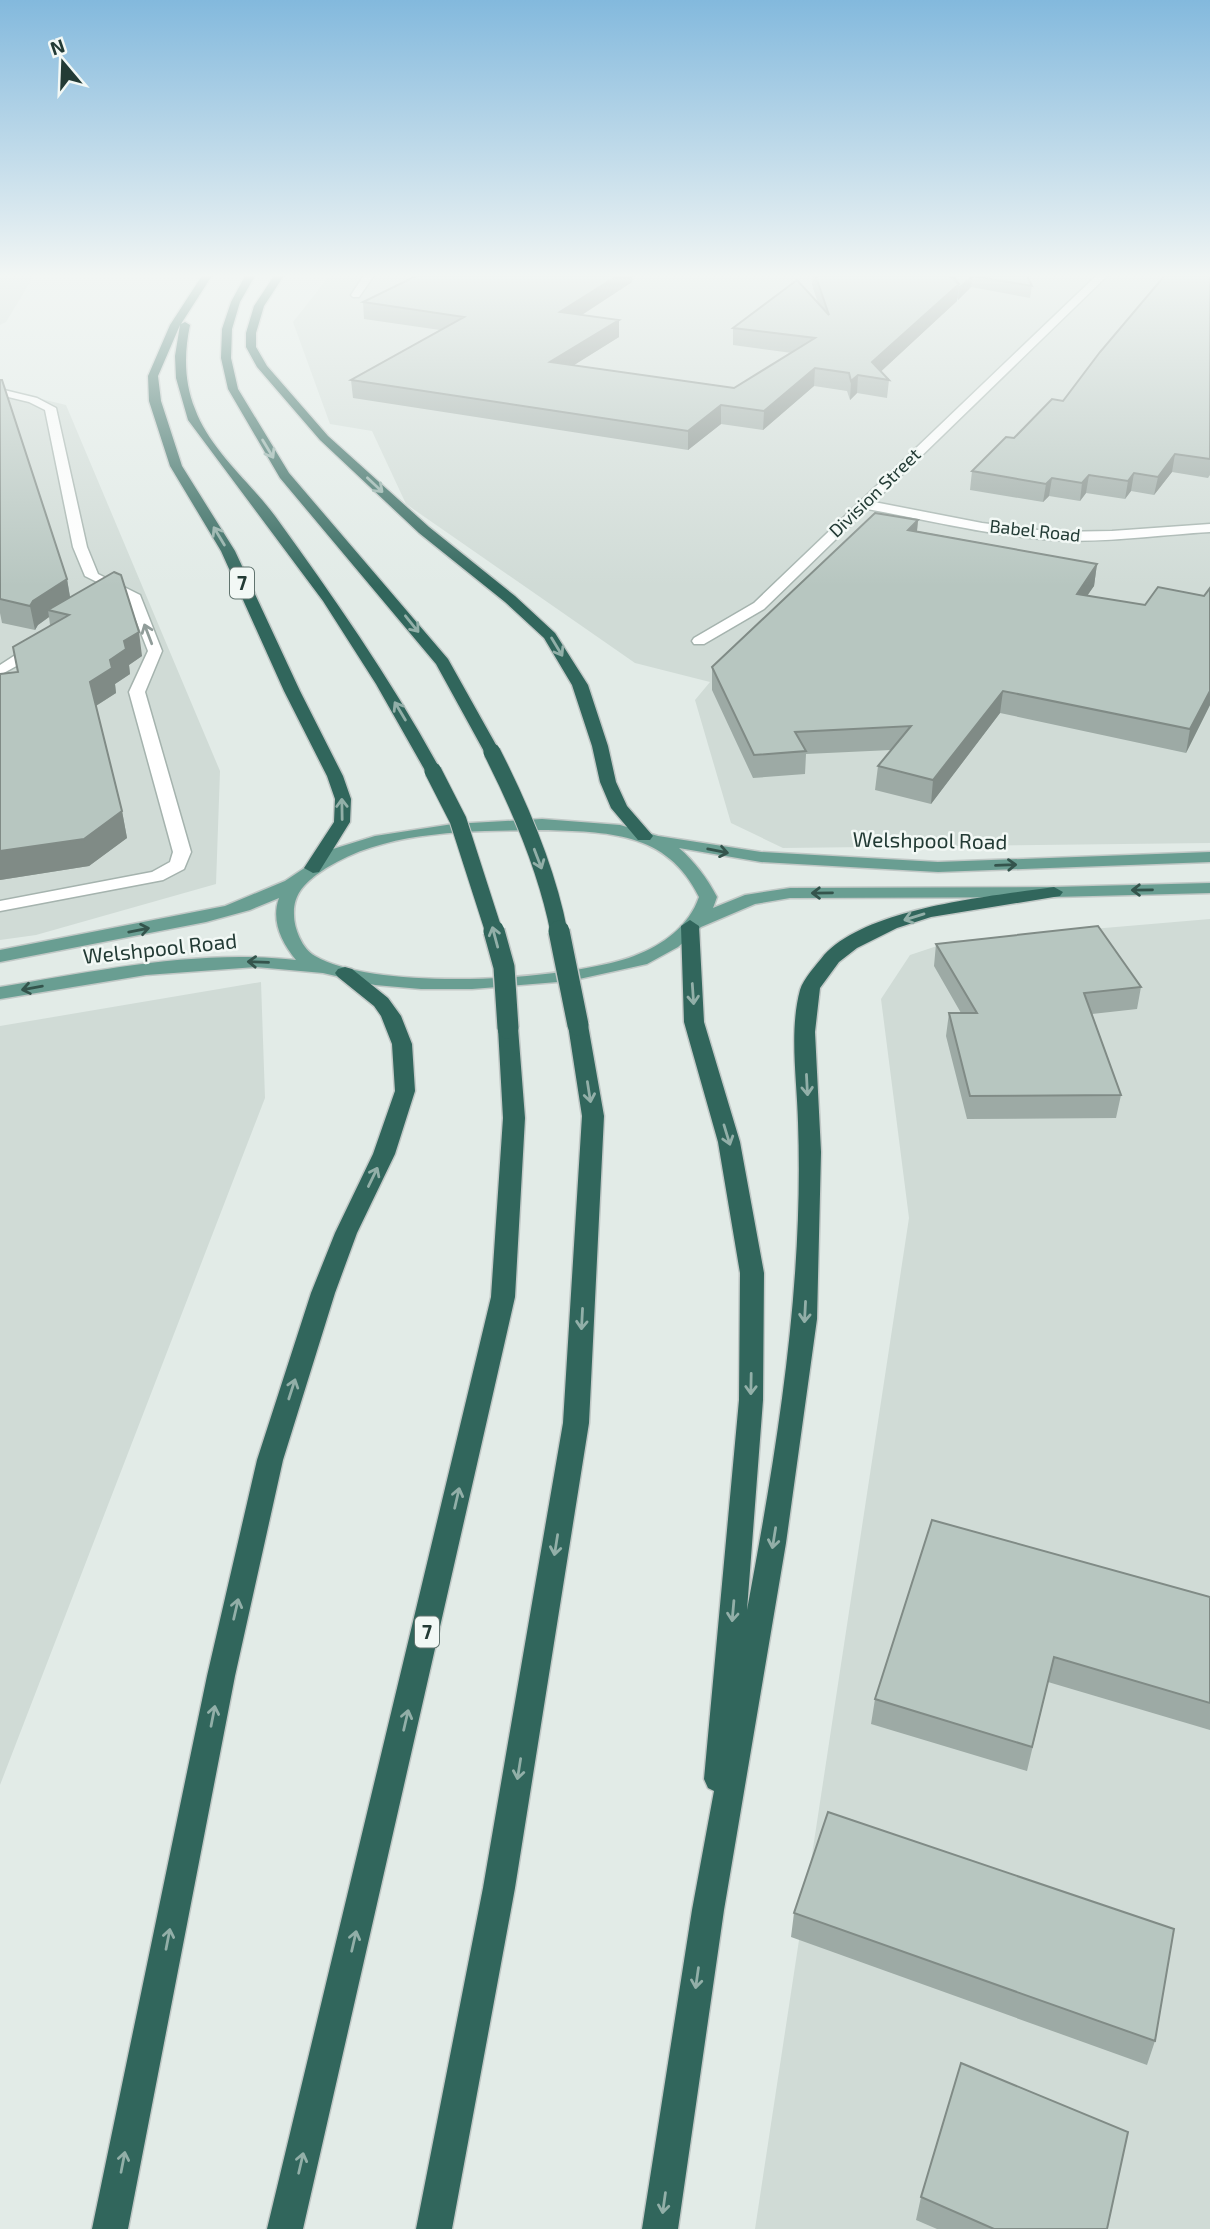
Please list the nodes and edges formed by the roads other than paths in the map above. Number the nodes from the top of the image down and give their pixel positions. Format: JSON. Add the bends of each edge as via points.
{"nodes":[{"id":1,"x":153,"y":378,"type":"edge"},
{"id":2,"x":181,"y":378,"type":"edge"},
{"id":3,"x":229,"y":378,"type":"edge"},
{"id":4,"x":272,"y":378,"type":"edge"},
{"id":5,"x":995,"y":378,"type":"edge"},
{"id":6,"x":0,"y":392,"type":"edge"},
{"id":7,"x":862,"y":504,"type":"junction"},
{"id":8,"x":1210,"y":528,"type":"edge"},
{"id":9,"x":44,"y":630,"type":"edge"},
{"id":10,"x":699,"y":641,"type":"dead end"},
{"id":11,"x":0,"y":671,"type":"edge"},
{"id":12,"x":647,"y":837,"type":"junction"},
{"id":13,"x":1210,"y":858,"type":"edge"},
{"id":14,"x":313,"y":868,"type":"junction"},
{"id":15,"x":298,"y":880,"type":"junction"},
{"id":16,"x":1210,"y":888,"type":"edge"},
{"id":17,"x":1054,"y":892,"type":"junction"},
{"id":18,"x":0,"y":906,"type":"edge"},
{"id":19,"x":692,"y":924,"type":"junction"},
{"id":20,"x":0,"y":956,"type":"edge"},
{"id":21,"x":335,"y":971,"type":"junction"},
{"id":22,"x":0,"y":993,"type":"edge"},
{"id":23,"x":708,"y":1910,"type":"junction"},
{"id":24,"x":110,"y":2229,"type":"edge"},
{"id":25,"x":285,"y":2229,"type":"edge"},
{"id":26,"x":434,"y":2229,"type":"edge"},
{"id":27,"x":660,"y":2229,"type":"edge"}],
"edges":[{"from":14,"to":1,"type":"highway","number":"7","one_way":true,"via":[[342,822],[343,799],[228,551],[176,466],[155,401]]},
{"from":25,"to":2,"type":"highway","number":"7","one_way":true,"bridge":true,"via":[[503,1297],[514,1118],[503,967],[458,820],[402,713],[333,603],[190,411]]},
{"from":3,"to":26,"type":"highway","one_way":true,"bridge":true,"via":[[284,475],[443,662],[510,787],[551,891],[593,1116],[576,1423],[499,1888]]},
{"from":4,"to":12,"type":"highway","one_way":true,"via":[[324,438],[550,636],[580,685],[619,808]]},
{"from":5,"to":7,"type":"street","name":"Division Street"},
{"from":18,"to":6,"type":"street","one_way":true,"via":[[157,876],[178,865],[182,852],[137,692],[155,651],[133,594],[108,589],[92,576],[80,547],[50,408]]},
{"from":7,"to":8,"type":"street","name":"Babel Road","via":[[1054,536]]},
{"from":7,"to":10,"type":"street","name":"Division Street","via":[[759,606]]},
{"from":9,"to":11,"type":"street","via":[[35,650]]},
{"from":12,"to":13,"type":"main road","name":"Welshpool Road","one_way":true,"via":[[761,858],[938,867]]},
{"from":12,"to":14,"type":"main road","name":"Welshpool Road","via":[[574,825],[460,829],[375,841],[344,850]]},
{"from":12,"to":19,"type":"main road","via":[[676,854],[705,891],[706,903]]},
{"from":14,"to":15,"type":"main road","name":"Welshpool Road"},
{"from":20,"to":15,"type":"main road","name":"Welshpool Road","one_way":true,"via":[[191,920],[245,906]]},
{"from":15,"to":21,"type":"main road","via":[[284,907],[284,924],[300,953]]},
{"from":16,"to":17,"type":"main road","one_way":true},
{"from":17,"to":19,"type":"main road","one_way":true,"via":[[777,894],[738,903]]},
{"from":17,"to":23,"type":"highway","one_way":true,"via":[[939,910],[891,924],[832,958],[810,988],[805,1032],[810,1152],[805,1319],[774,1543]]},
{"from":19,"to":21,"type":"main road","name":"Welshpool Road","via":[[682,937],[639,961],[563,976],[463,983],[391,981]]},
{"from":19,"to":23,"type":"highway","one_way":true,"via":[[694,1022],[729,1142],[752,1273],[751,1400]]},
{"from":21,"to":22,"type":"main road","name":"Welshpool Road","one_way":true,"via":[[256,961],[146,969]]},
{"from":24,"to":21,"type":"highway","one_way":true,"via":[[221,1676],[270,1460],[323,1293],[384,1154],[405,1091],[402,1044],[391,1016],[380,1002]]},
{"from":23,"to":27,"type":"highway","one_way":true}]}
